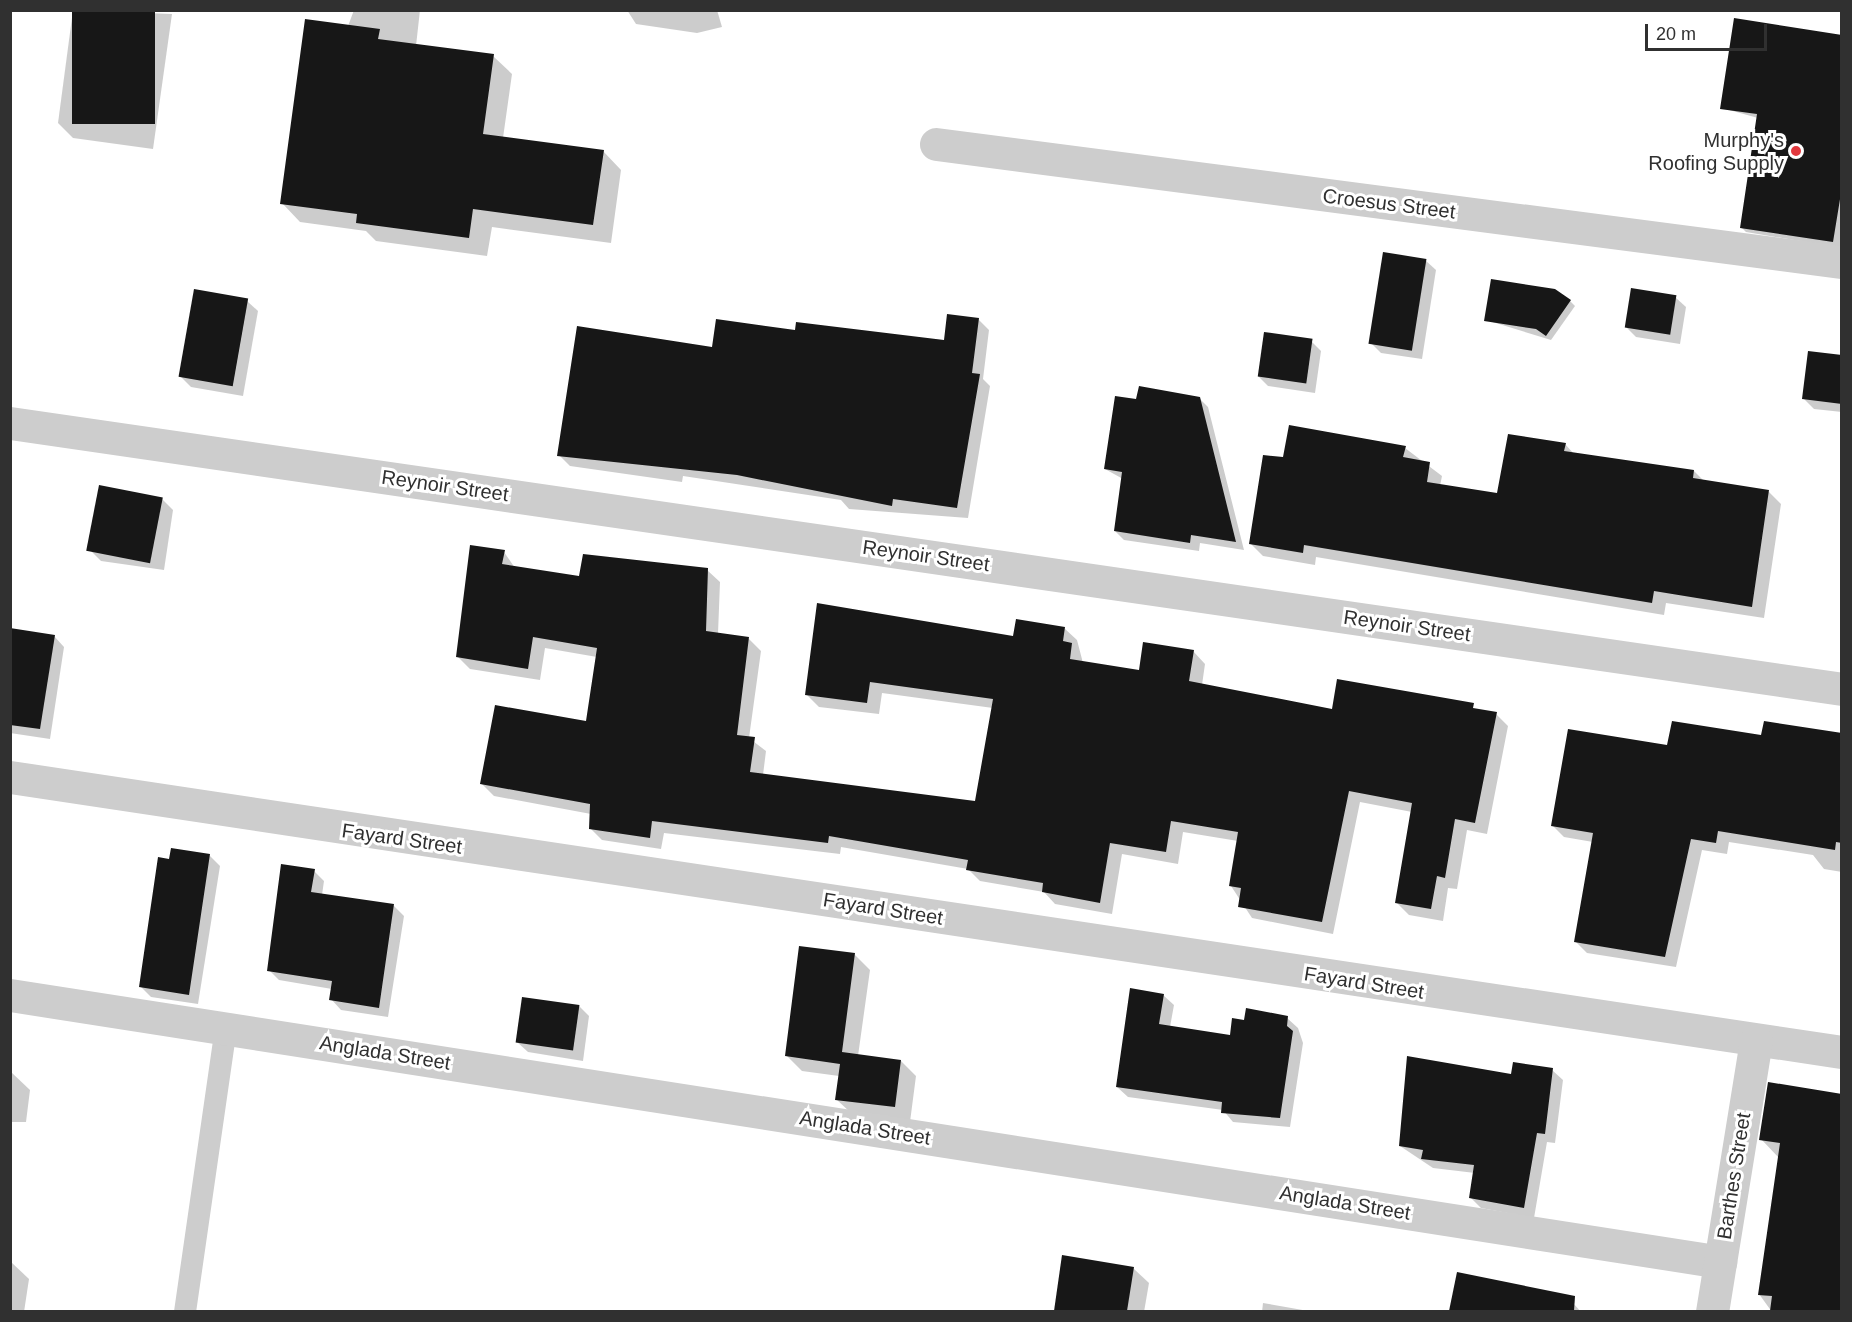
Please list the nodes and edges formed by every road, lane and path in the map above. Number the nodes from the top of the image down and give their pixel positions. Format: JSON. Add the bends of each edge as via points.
{"nodes":[{"id":1,"x":936,"y":144,"type":"dead end"},
{"id":2,"x":1842,"y":262,"type":"edge"},
{"id":3,"x":10,"y":423,"type":"edge"},
{"id":4,"x":1842,"y":689,"type":"edge"},
{"id":5,"x":10,"y":777,"type":"edge"},
{"id":6,"x":10,"y":995,"type":"edge"},
{"id":7,"x":226,"y":1028,"type":"junction"},
{"id":8,"x":1756,"y":1041,"type":"junction"},
{"id":9,"x":1842,"y":1052,"type":"edge"},
{"id":10,"x":1720,"y":1262,"type":"junction"},
{"id":11,"x":185,"y":1311,"type":"edge"},
{"id":12,"x":1712,"y":1311,"type":"edge"}],
"edges":[{"from":1,"to":2,"type":"street","name":"Croesus Street"},
{"from":3,"to":4,"type":"street","name":"Reynoir Street"},
{"from":5,"to":8,"type":"street","name":"Fayard Street"},
{"from":6,"to":7,"type":"street","name":"Anglada Street"},
{"from":7,"to":10,"type":"street","name":"Anglada Street"},
{"from":7,"to":11,"type":"lane"},
{"from":8,"to":9,"type":"street","name":"Fayard Street"},
{"from":8,"to":10,"type":"street","name":"Barthes Street"},
{"from":10,"to":12,"type":"street","name":"Barthes Street"}]}
